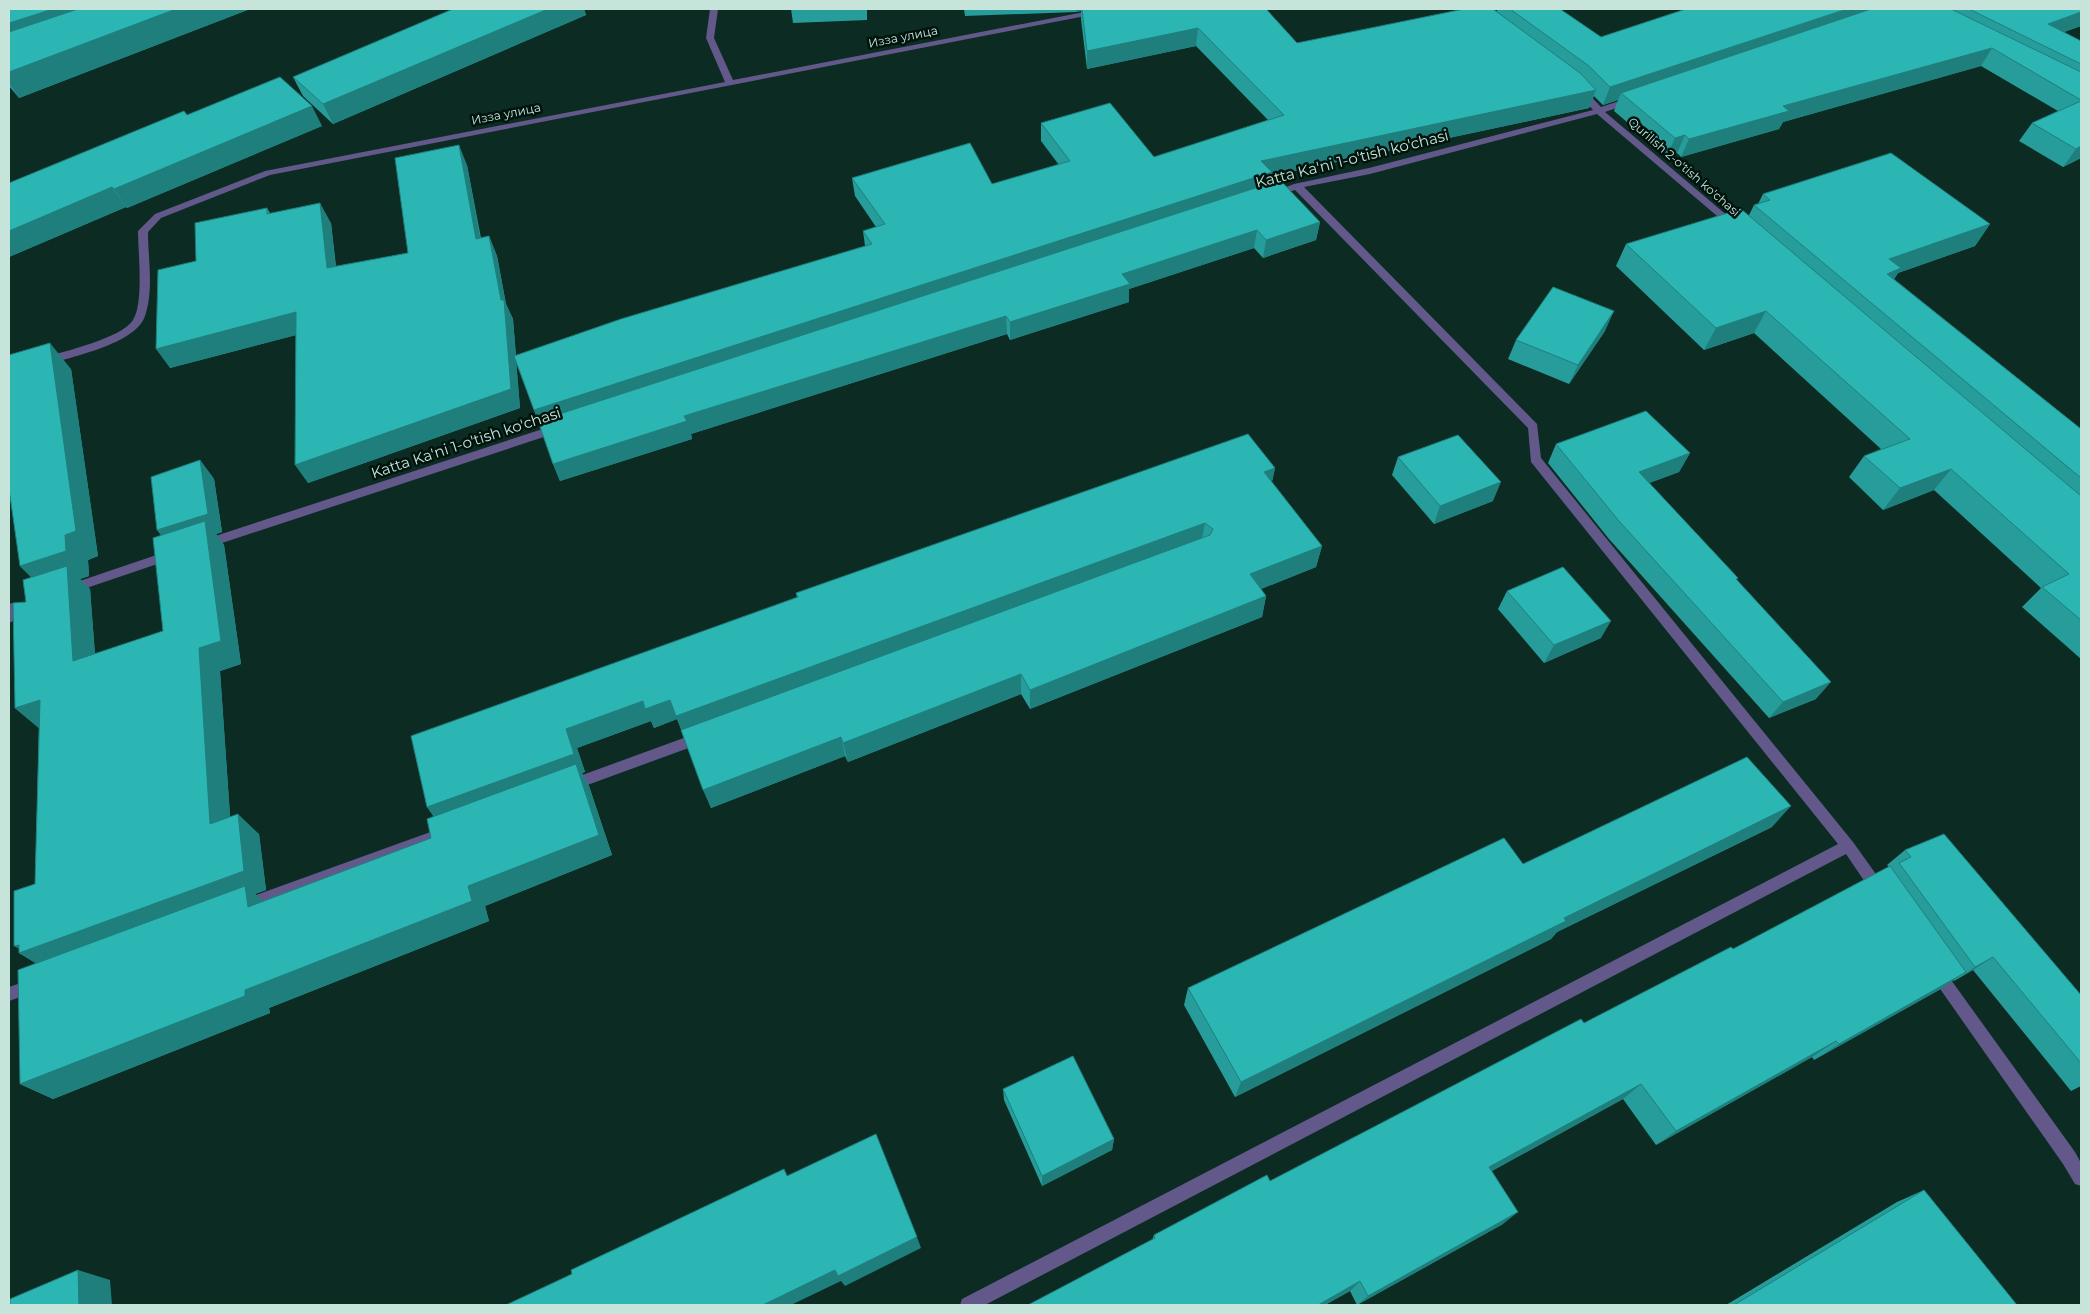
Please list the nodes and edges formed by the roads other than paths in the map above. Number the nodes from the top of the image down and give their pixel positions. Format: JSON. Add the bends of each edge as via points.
{"nodes":[{"id":1,"x":714,"y":9,"type":"edge"},
{"id":2,"x":1112,"y":9,"type":"edge"},
{"id":3,"x":1570,"y":82,"type":"edge"},
{"id":4,"x":730,"y":84,"type":"junction"},
{"id":5,"x":1646,"y":95,"type":"edge"},
{"id":6,"x":1599,"y":111,"type":"junction"},
{"id":7,"x":1297,"y":186,"type":"junction"},
{"id":8,"x":1260,"y":198,"type":"edge"},
{"id":9,"x":1742,"y":234,"type":"edge"},
{"id":10,"x":34,"y":364,"type":"edge"},
{"id":11,"x":570,"y":425,"type":"edge"},
{"id":12,"x":59,"y":592,"type":"edge"},
{"id":13,"x":717,"y":731,"type":"edge"},
{"id":14,"x":559,"y":790,"type":"edge"},
{"id":15,"x":456,"y":828,"type":"edge"},
{"id":16,"x":1848,"y":846,"type":"junction"},
{"id":17,"x":1888,"y":902,"type":"edge"},
{"id":18,"x":232,"y":911,"type":"edge"},
{"id":19,"x":1927,"y":958,"type":"edge"},
{"id":20,"x":46,"y":980,"type":"edge"},
{"id":21,"x":9,"y":994,"type":"edge"},
{"id":22,"x":2081,"y":1178,"type":"edge"},
{"id":23,"x":968,"y":1305,"type":"edge"}],
"edges":[{"from":1,"to":4,"type":"street","via":[[710,38]]},
{"from":2,"to":4,"type":"street","name":"Изза улица"},
{"from":3,"to":6,"type":"street","name":"Qurilish 2-o'tish ko'chasi"},
{"from":4,"to":10,"type":"street","name":"Изза улица","via":[[289,168],[268,173],[158,216],[143,232],[143,299],[137,323],[120,336]]},
{"from":5,"to":6,"type":"street","name":"Katta Ka'ni 1-o'tish ko'chasi"},
{"from":6,"to":7,"type":"street","name":"Katta Ka'ni 1-o'tish ko'chasi"},
{"from":6,"to":9,"type":"street","name":"Qurilish 2-o'tish ko'chasi"},
{"from":7,"to":8,"type":"street","name":"Katta Ka'ni 1-o'tish ko'chasi"},
{"from":7,"to":16,"type":"street","via":[[1533,427],[1535,459]]},
{"from":11,"to":12,"type":"street","name":"Katta Ka'ni 1-o'tish ko'chasi"},
{"from":13,"to":14,"type":"street"},
{"from":15,"to":18,"type":"street"},
{"from":16,"to":17,"type":"street"},
{"from":16,"to":23,"type":"street"},
{"from":19,"to":22,"type":"street"},
{"from":20,"to":21,"type":"street"}]}
